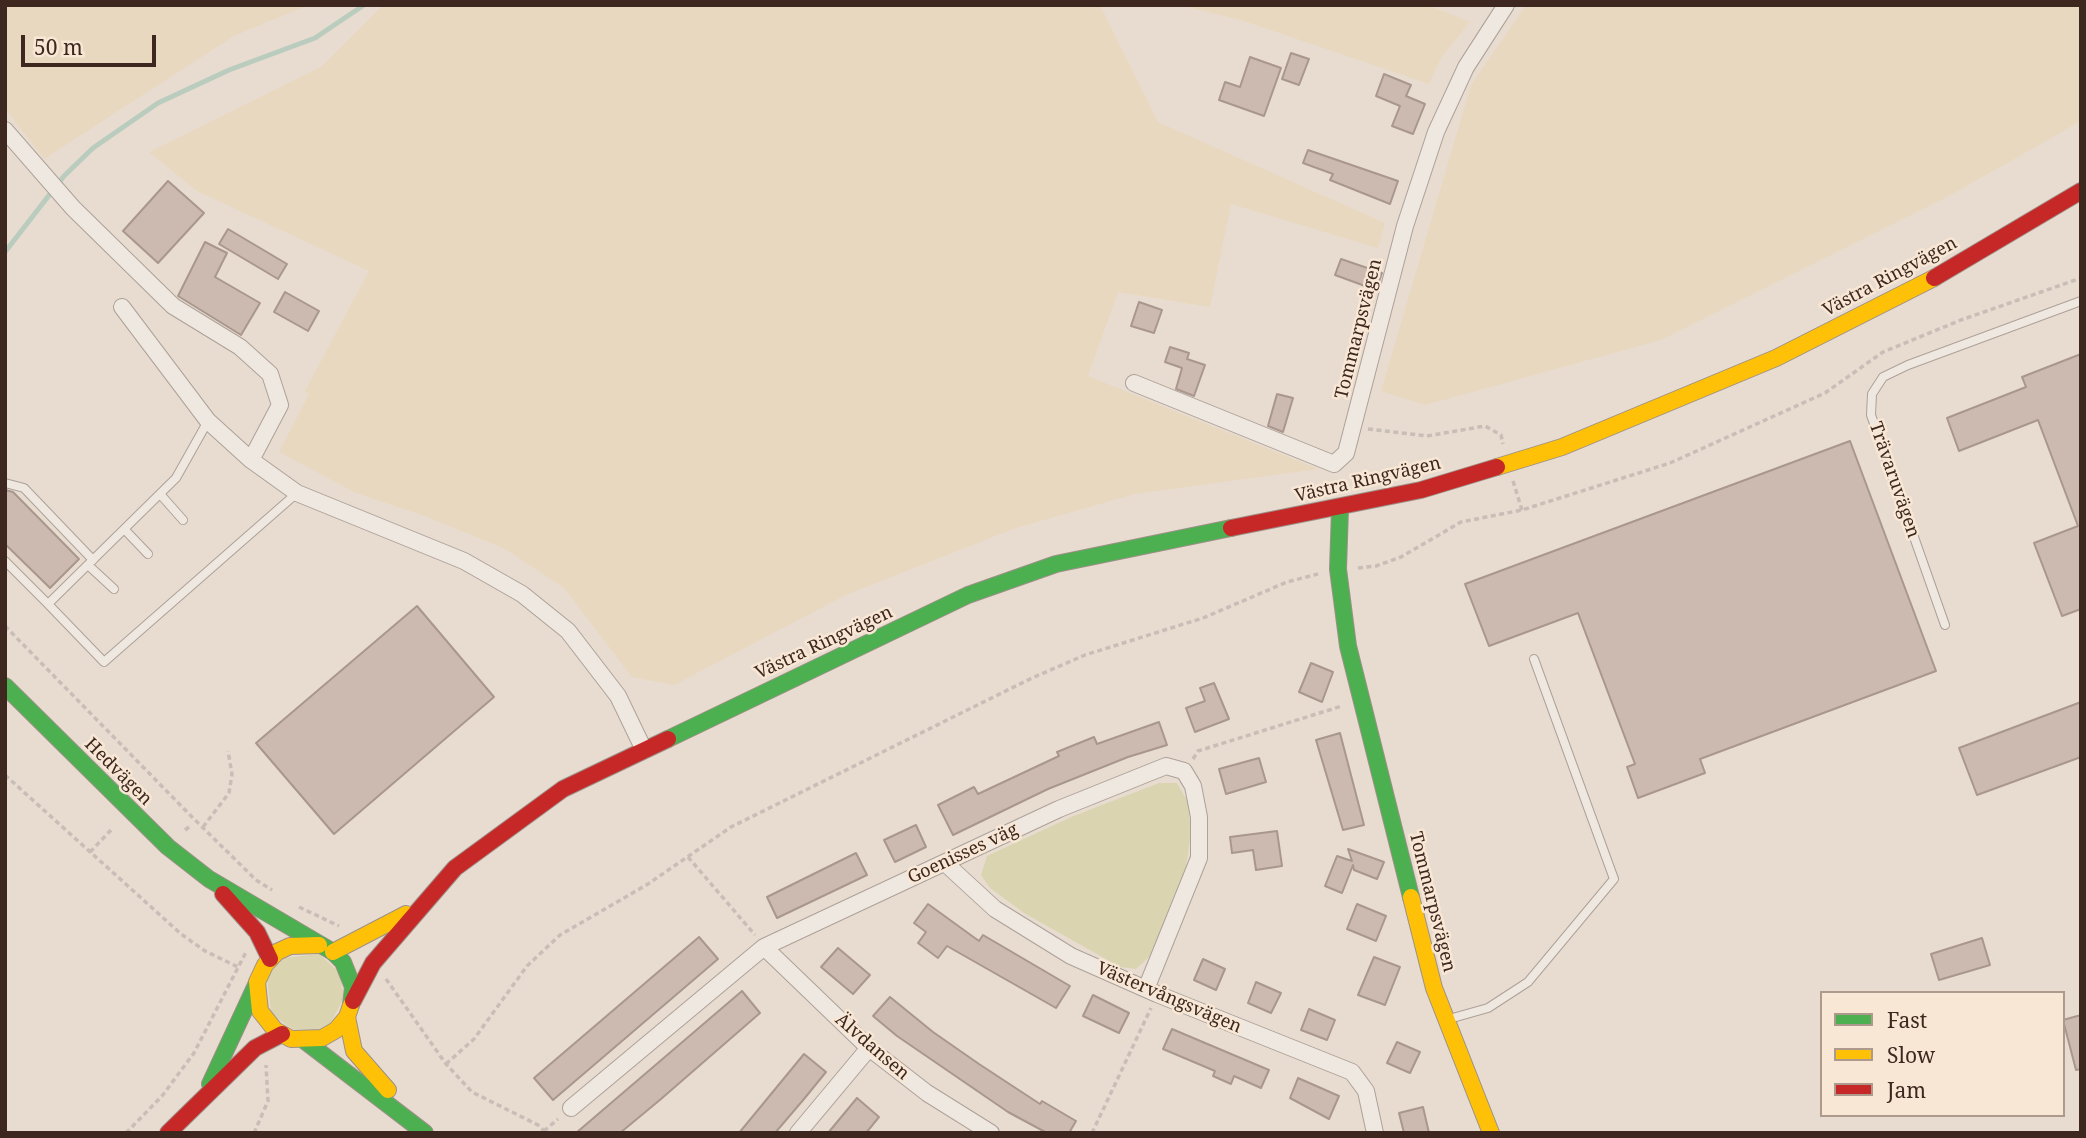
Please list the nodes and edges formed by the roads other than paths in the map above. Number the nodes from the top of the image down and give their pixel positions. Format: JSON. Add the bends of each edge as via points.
{"nodes":[{"id":1,"x":1506,"y":5,"type":"edge"},
{"id":2,"x":5,"y":130,"type":"edge"},
{"id":3,"x":2081,"y":191,"type":"edge"},
{"id":4,"x":2081,"y":301,"type":"edge"},
{"id":5,"x":122,"y":307,"type":"dead end"},
{"id":6,"x":1134,"y":383,"type":"dead end"},
{"id":7,"x":208,"y":421,"type":"junction"},
{"id":8,"x":251,"y":460,"type":"junction"},
{"id":9,"x":5,"y":483,"type":"edge"},
{"id":10,"x":297,"y":493,"type":"junction"},
{"id":11,"x":160,"y":494,"type":"junction"},
{"id":12,"x":1340,"y":509,"type":"junction"},
{"id":13,"x":183,"y":520,"type":"dead end"},
{"id":14,"x":125,"y":530,"type":"junction"},
{"id":15,"x":148,"y":554,"type":"dead end"},
{"id":16,"x":5,"y":561,"type":"edge"},
{"id":17,"x":91,"y":563,"type":"junction"},
{"id":18,"x":114,"y":589,"type":"dead end"},
{"id":19,"x":48,"y":604,"type":"junction"},
{"id":20,"x":1945,"y":625,"type":"dead end"},
{"id":21,"x":1534,"y":659,"type":"dead end"},
{"id":22,"x":5,"y":686,"type":"edge"},
{"id":23,"x":644,"y":750,"type":"junction"},
{"id":24,"x":946,"y":863,"type":"junction"},
{"id":25,"x":209,"y":879,"type":"junction"},
{"id":26,"x":415,"y":909,"type":"junction"},
{"id":27,"x":764,"y":947,"type":"junction"},
{"id":28,"x":326,"y":949,"type":"junction"},
{"id":29,"x":270,"y":959,"type":"junction"},
{"id":30,"x":257,"y":982,"type":"junction"},
{"id":31,"x":1152,"y":992,"type":"junction"},
{"id":32,"x":350,"y":1009,"type":"junction"},
{"id":33,"x":1446,"y":1020,"type":"junction"},
{"id":34,"x":282,"y":1034,"type":"junction"},
{"id":35,"x":305,"y":1041,"type":"junction"},
{"id":36,"x":869,"y":1048,"type":"junction"},
{"id":37,"x":207,"y":1092,"type":"junction"},
{"id":38,"x":571,"y":1108,"type":"dead end"},
{"id":39,"x":168,"y":1133,"type":"edge"},
{"id":40,"x":427,"y":1133,"type":"edge"},
{"id":41,"x":798,"y":1133,"type":"edge"},
{"id":42,"x":991,"y":1133,"type":"edge"},
{"id":43,"x":1375,"y":1133,"type":"edge"},
{"id":44,"x":1491,"y":1133,"type":"edge"}],
"edges":[{"from":1,"to":6,"type":"street","name":"Tommarpsvägen","via":[[1466,67],[1436,131],[1405,226],[1346,453],[1334,464]]},
{"from":2,"to":8,"type":"street","via":[[73,208],[173,306],[240,347],[270,374],[280,405]]},
{"from":3,"to":12,"type":"main road","name":"Västra Ringvägen","via":[[1945,272],[1776,358],[1562,447]]},
{"from":4,"to":20,"type":"lane","name":"Trävaruvägen","via":[[1908,365],[1883,377],[1872,394],[1871,415]]},
{"from":5,"to":7,"type":"street"},
{"from":7,"to":8,"type":"street"},
{"from":7,"to":11,"type":"lane","via":[[176,478]]},
{"from":8,"to":10,"type":"street"},
{"from":9,"to":17,"type":"lane","via":[[24,488]]},
{"from":10,"to":19,"type":"lane","via":[[104,662]]},
{"from":10,"to":23,"type":"street","via":[[464,561],[522,594],[568,631],[593,662],[618,696]]},
{"from":11,"to":13,"type":"lane"},
{"from":11,"to":14,"type":"lane"},
{"from":12,"to":23,"type":"main road","name":"Västra Ringvägen","via":[[1056,564],[968,596]]},
{"from":12,"to":33,"type":"main road","name":"Tommarpsvägen","via":[[1338,569],[1348,646]]},
{"from":14,"to":15,"type":"lane"},
{"from":14,"to":17,"type":"lane"},
{"from":16,"to":19,"type":"lane"},
{"from":17,"to":18,"type":"lane"},
{"from":17,"to":19,"type":"lane"},
{"from":21,"to":33,"type":"lane","via":[[1614,879],[1528,982],[1488,1008]]},
{"from":22,"to":25,"type":"main road","name":"Hedvägen","via":[[139,821]]},
{"from":23,"to":26,"type":"main road","name":"Västra Ringvägen","via":[[564,789],[499,833],[454,868]]},
{"from":24,"to":27,"type":"street","name":"Goenisses väg"},
{"from":24,"to":31,"type":"street","name":"Västervångsvägen","via":[[995,909],[1070,956]]},
{"from":24,"to":31,"type":"street","name":"Goenisses väg","via":[[1059,809],[1166,766],[1184,771],[1193,786],[1199,817],[1199,858]]},
{"from":25,"to":28,"type":"main road","name":"Hedvägen"},
{"from":25,"to":29,"type":"main road","name":"Hedvägen","via":[[257,932]]},
{"from":26,"to":28,"type":"main road","name":"Västra Ringvägen"},
{"from":26,"to":32,"type":"main road","name":"Västra Ringvägen","via":[[373,963]]},
{"from":27,"to":36,"type":"street","name":"Älvdansen"},
{"from":27,"to":38,"type":"street","name":"Goenisses väg"},
{"from":28,"to":29,"type":"main road","via":[[290,946]]},
{"from":28,"to":32,"type":"main road","name":"Hedvägen","via":[[350,974]]},
{"from":29,"to":30,"type":"main road"},
{"from":30,"to":34,"type":"main road","via":[[260,1011]]},
{"from":30,"to":37,"type":"main road"},
{"from":31,"to":43,"type":"street","name":"Västervångsvägen","via":[[1352,1072],[1366,1091]]},
{"from":32,"to":35,"type":"main road","via":[[329,1034]]},
{"from":32,"to":40,"type":"main road","name":"Hedvägen","via":[[350,1041],[360,1061]]},
{"from":33,"to":44,"type":"main road","name":"Tommarpsvägen"},
{"from":34,"to":35,"type":"main road","name":"Hedvägen"},
{"from":34,"to":37,"type":"main road","via":[[255,1048]]},
{"from":35,"to":40,"type":"main road","name":"Hedvägen"},
{"from":36,"to":41,"type":"street"},
{"from":36,"to":42,"type":"street","name":"Älvdansen","via":[[926,1093]]},
{"from":37,"to":39,"type":"main road"}]}
